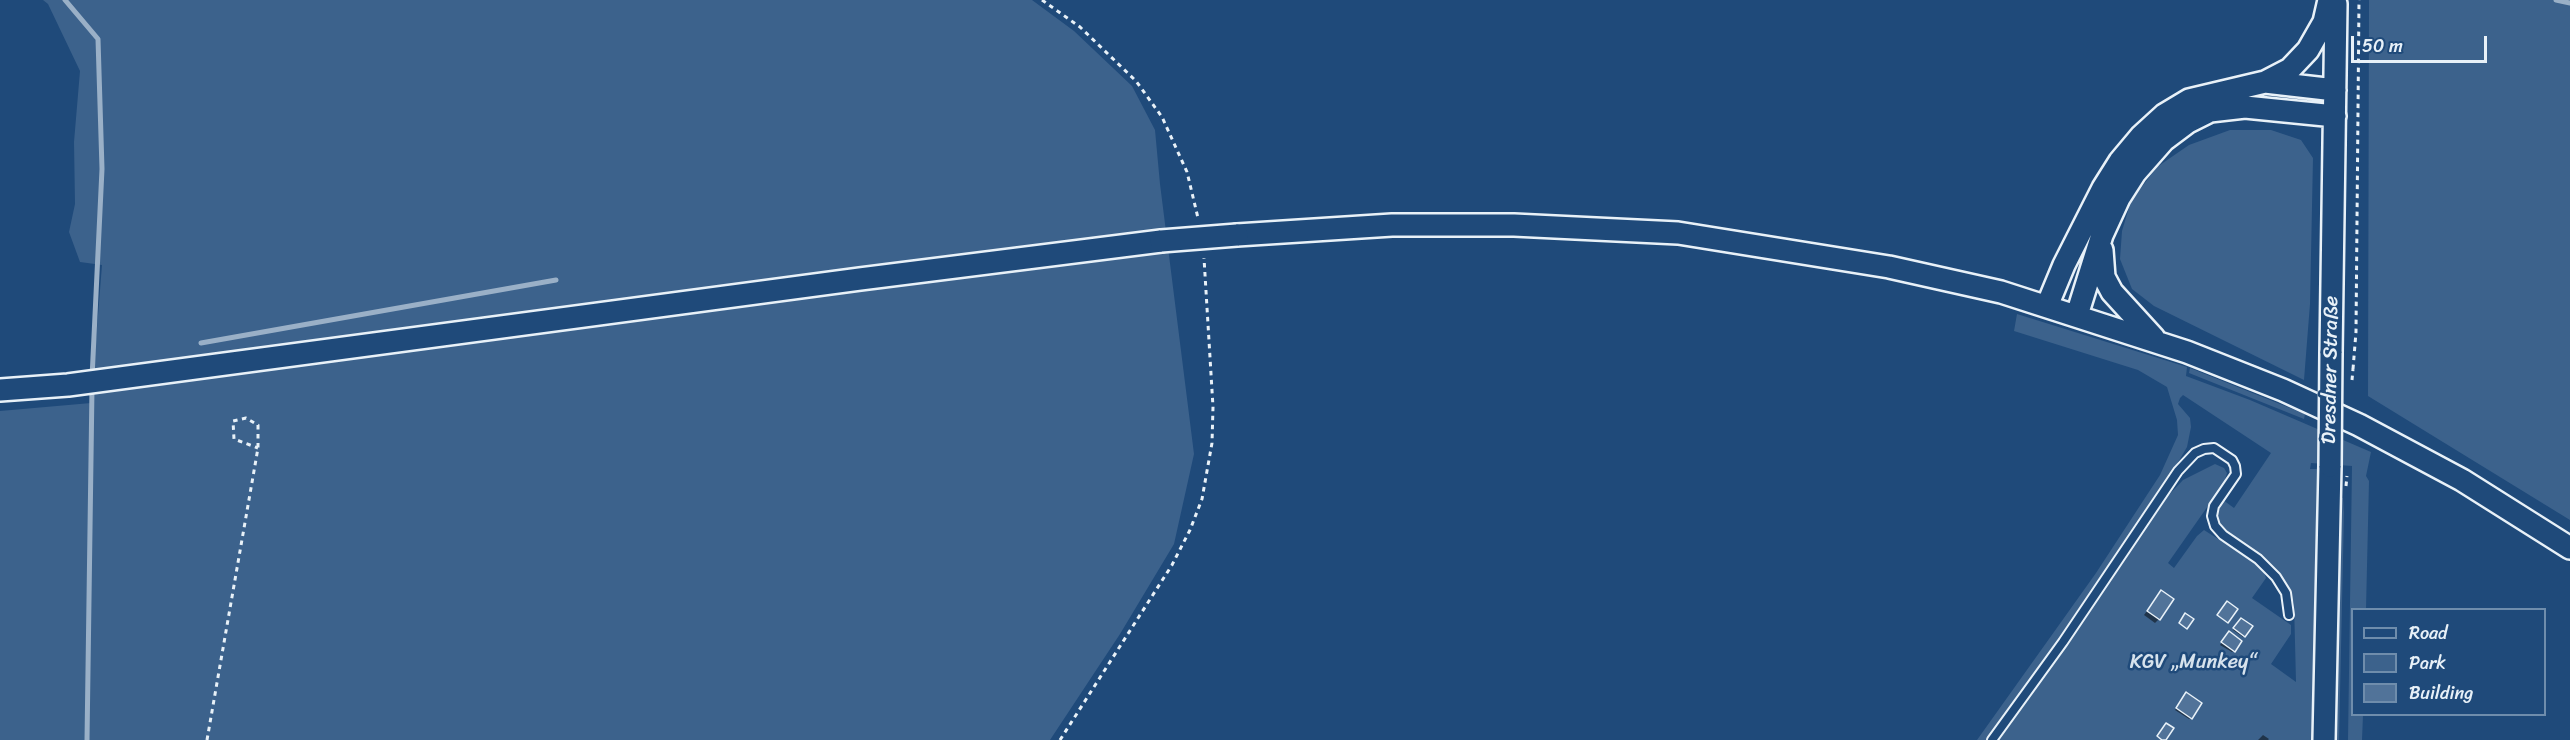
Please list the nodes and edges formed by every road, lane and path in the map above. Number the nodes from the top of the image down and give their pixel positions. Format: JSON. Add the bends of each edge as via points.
{"nodes":[{"id":1,"x":1042,"y":0,"type":"edge"},
{"id":2,"x":2329,"y":0,"type":"edge"},
{"id":3,"x":2336,"y":0,"type":"edge"},
{"id":4,"x":2359,"y":0,"type":"edge"},
{"id":5,"x":2265,"y":82,"type":"junction"},
{"id":6,"x":2335,"y":90,"type":"junction"},
{"id":7,"x":2335,"y":116,"type":"junction"},
{"id":8,"x":1162,"y":117,"type":"dead end"},
{"id":9,"x":2102,"y":236,"type":"junction"},
{"id":10,"x":2047,"y":306,"type":"junction"},
{"id":11,"x":2077,"y":315,"type":"junction"},
{"id":12,"x":2156,"y":341,"type":"junction"},
{"id":13,"x":2353,"y":369,"type":"dead end"},
{"id":14,"x":1212,"y":380,"type":"dead end"},
{"id":15,"x":0,"y":390,"type":"edge"},
{"id":16,"x":258,"y":448,"type":"junction"},
{"id":17,"x":2570,"y":548,"type":"edge"},
{"id":18,"x":2289,"y":615,"type":"dead end"},
{"id":19,"x":207,"y":740,"type":"edge"},
{"id":20,"x":1060,"y":740,"type":"edge"},
{"id":21,"x":1992,"y":740,"type":"edge"},
{"id":22,"x":2324,"y":740,"type":"edge"}],
"edges":[{"from":1,"to":8,"type":"path","via":[[1080,27],[1136,81]]},
{"from":2,"to":5,"type":"main road","via":[[2324,21],[2308,50],[2290,69]]},
{"from":3,"to":6,"type":"main road","name":"Dresdner Straße"},
{"from":4,"to":13,"type":"path"},
{"from":5,"to":6,"type":"main road"},
{"from":5,"to":10,"type":"main road","via":[[2189,100],[2141,136],[2103,188]]},
{"from":6,"to":7,"type":"main road","name":"Dresdner Straße"},
{"from":7,"to":9,"type":"main road","via":[[2245,107],[2211,111],[2188,122],[2164,140],[2135,173]]},
{"from":7,"to":22,"type":"main road","name":"Dresdner Straße","bridge":true},
{"from":9,"to":11,"type":"main road"},
{"from":9,"to":12,"type":"main road","via":[[2104,277],[2112,292]]},
{"from":10,"to":11,"type":"main road"},
{"from":10,"to":15,"type":"main road","bridge":true,"via":[[1889,267],[1678,233],[1514,225],[1311,228],[1161,241],[125,378]]},
{"from":11,"to":12,"type":"main road"},
{"from":12,"to":17,"type":"main road","via":[[2283,390],[2359,425],[2462,480]]},
{"from":14,"to":20,"type":"path","via":[[1208,473],[1190,530]]},
{"from":16,"to":16,"type":"path","via":[[258,424],[246,418],[234,421],[234,439]]},
{"from":16,"to":19,"type":"path"},
{"from":18,"to":21,"type":"lane","via":[[2286,593],[2276,577],[2215,526],[2214,506],[2236,474],[2235,466],[2214,448],[2204,449],[2171,480]]}]}
